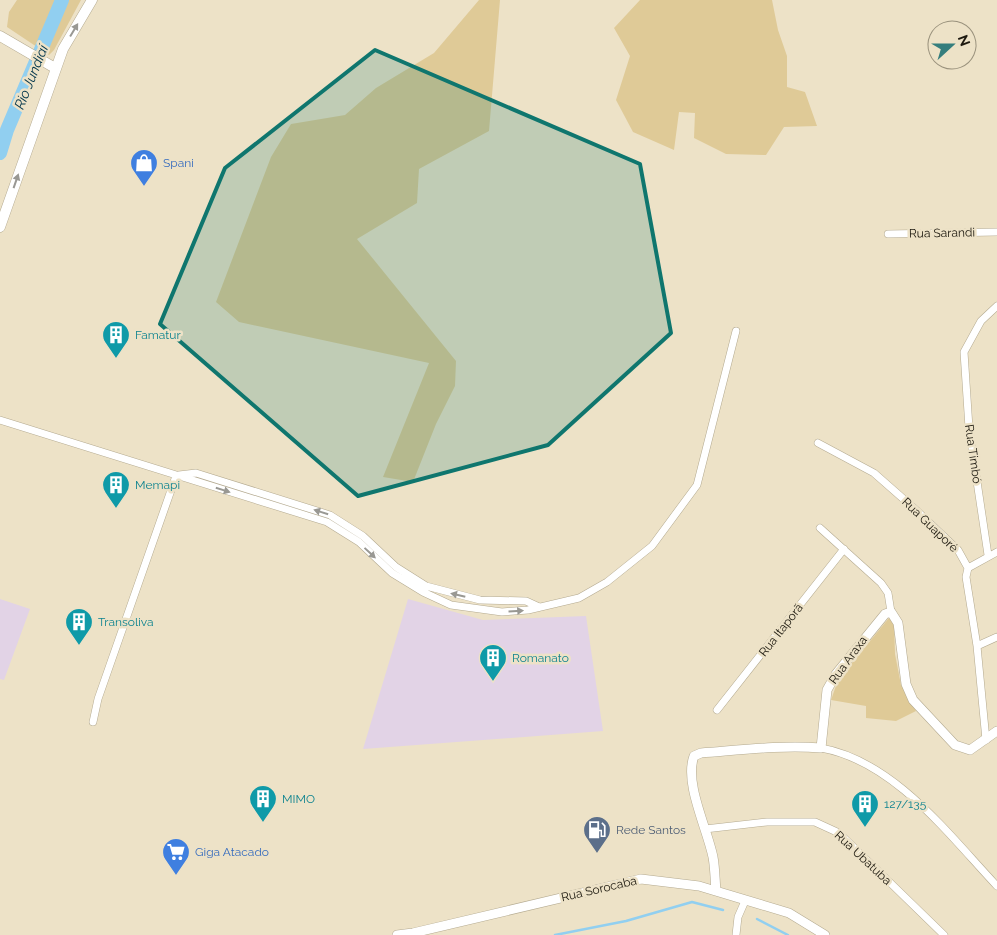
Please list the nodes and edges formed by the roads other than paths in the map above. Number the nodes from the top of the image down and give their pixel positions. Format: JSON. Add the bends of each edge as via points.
{"nodes":[{"id":1,"x":92,"y":0,"type":"edge"},
{"id":2,"x":0,"y":36,"type":"edge"},
{"id":3,"x":52,"y":67,"type":"junction"},
{"id":4,"x":0,"y":227,"type":"edge"},
{"id":5,"x":997,"y":232,"type":"edge"},
{"id":6,"x":888,"y":234,"type":"dead end"},
{"id":7,"x":997,"y":306,"type":"edge"},
{"id":8,"x":736,"y":331,"type":"dead end"},
{"id":9,"x":0,"y":420,"type":"edge"},
{"id":10,"x":818,"y":443,"type":"dead end"},
{"id":11,"x":176,"y":476,"type":"junction"},
{"id":12,"x":820,"y":528,"type":"dead end"},
{"id":13,"x":844,"y":549,"type":"junction"},
{"id":14,"x":997,"y":552,"type":"edge"},
{"id":15,"x":988,"y":555,"type":"junction"},
{"id":16,"x":968,"y":568,"type":"junction"},
{"id":17,"x":540,"y":607,"type":"junction"},
{"id":18,"x":891,"y":612,"type":"junction"},
{"id":19,"x":997,"y":636,"type":"edge"},
{"id":20,"x":977,"y":646,"type":"junction"},
{"id":21,"x":717,"y":710,"type":"dead end"},
{"id":22,"x":93,"y":722,"type":"dead end"},
{"id":23,"x":997,"y":731,"type":"edge"},
{"id":24,"x":986,"y":740,"type":"junction"},
{"id":25,"x":820,"y":748,"type":"junction"},
{"id":26,"x":705,"y":829,"type":"junction"},
{"id":27,"x":997,"y":886,"type":"edge"},
{"id":28,"x":716,"y":891,"type":"junction"},
{"id":29,"x":745,"y":900,"type":"junction"},
{"id":30,"x":397,"y":935,"type":"edge"},
{"id":31,"x":736,"y":935,"type":"edge"},
{"id":32,"x":825,"y":935,"type":"edge"},
{"id":33,"x":944,"y":935,"type":"edge"}],
"edges":[{"from":3,"to":1,"type":"main road","one_way":true},
{"from":2,"to":3,"type":"main road"},
{"from":4,"to":3,"type":"main road","one_way":true},
{"from":5,"to":6,"type":"street","name":"Rua Sarandi"},
{"from":7,"to":15,"type":"street","name":"Rua Timbó","via":[[981,321],[964,352],[969,428]]},
{"from":8,"to":17,"type":"street","via":[[697,485],[652,546],[608,582],[579,598]]},
{"from":9,"to":11,"type":"street"},
{"from":10,"to":16,"type":"street","name":"Rua Guaporé","via":[[874,474],[939,531],[958,550]]},
{"from":17,"to":11,"type":"street","one_way":true,"via":[[526,601],[480,600],[426,586],[396,567],[363,536],[330,515],[196,473]]},
{"from":11,"to":17,"type":"street","one_way":true,"via":[[327,522],[358,542],[392,573],[451,605],[502,612]]},
{"from":11,"to":22,"type":"street","via":[[98,699]]},
{"from":12,"to":13,"type":"street"},
{"from":13,"to":18,"type":"street","via":[[881,583],[888,593]]},
{"from":13,"to":21,"type":"street","name":"Rua Itaporã"},
{"from":14,"to":15,"type":"street"},
{"from":15,"to":16,"type":"street"},
{"from":16,"to":20,"type":"street","via":[[966,577]]},
{"from":18,"to":24,"type":"street","via":[[898,623],[906,684],[913,700],[955,745],[964,749],[976,747]]},
{"from":18,"to":25,"type":"street","name":"Rua Araxa","via":[[876,623],[827,690]]},
{"from":19,"to":20,"type":"street"},
{"from":20,"to":24,"type":"street"},
{"from":23,"to":24,"type":"street"},
{"from":25,"to":26,"type":"street","via":[[799,746],[694,756],[692,781]]},
{"from":25,"to":27,"type":"street","via":[[866,762],[890,778]]},
{"from":26,"to":28,"type":"street","via":[[713,858]]},
{"from":26,"to":33,"type":"street","name":"Rua Ubatuba","via":[[767,822],[815,822],[839,833]]},
{"from":28,"to":29,"type":"street","name":"Rua Sorocaba"},
{"from":28,"to":30,"type":"street","name":"Rua Sorocaba","via":[[641,878]]},
{"from":29,"to":31,"type":"street","via":[[738,917]]},
{"from":29,"to":32,"type":"street","name":"Rua Sorocaba","via":[[789,913]]}]}
